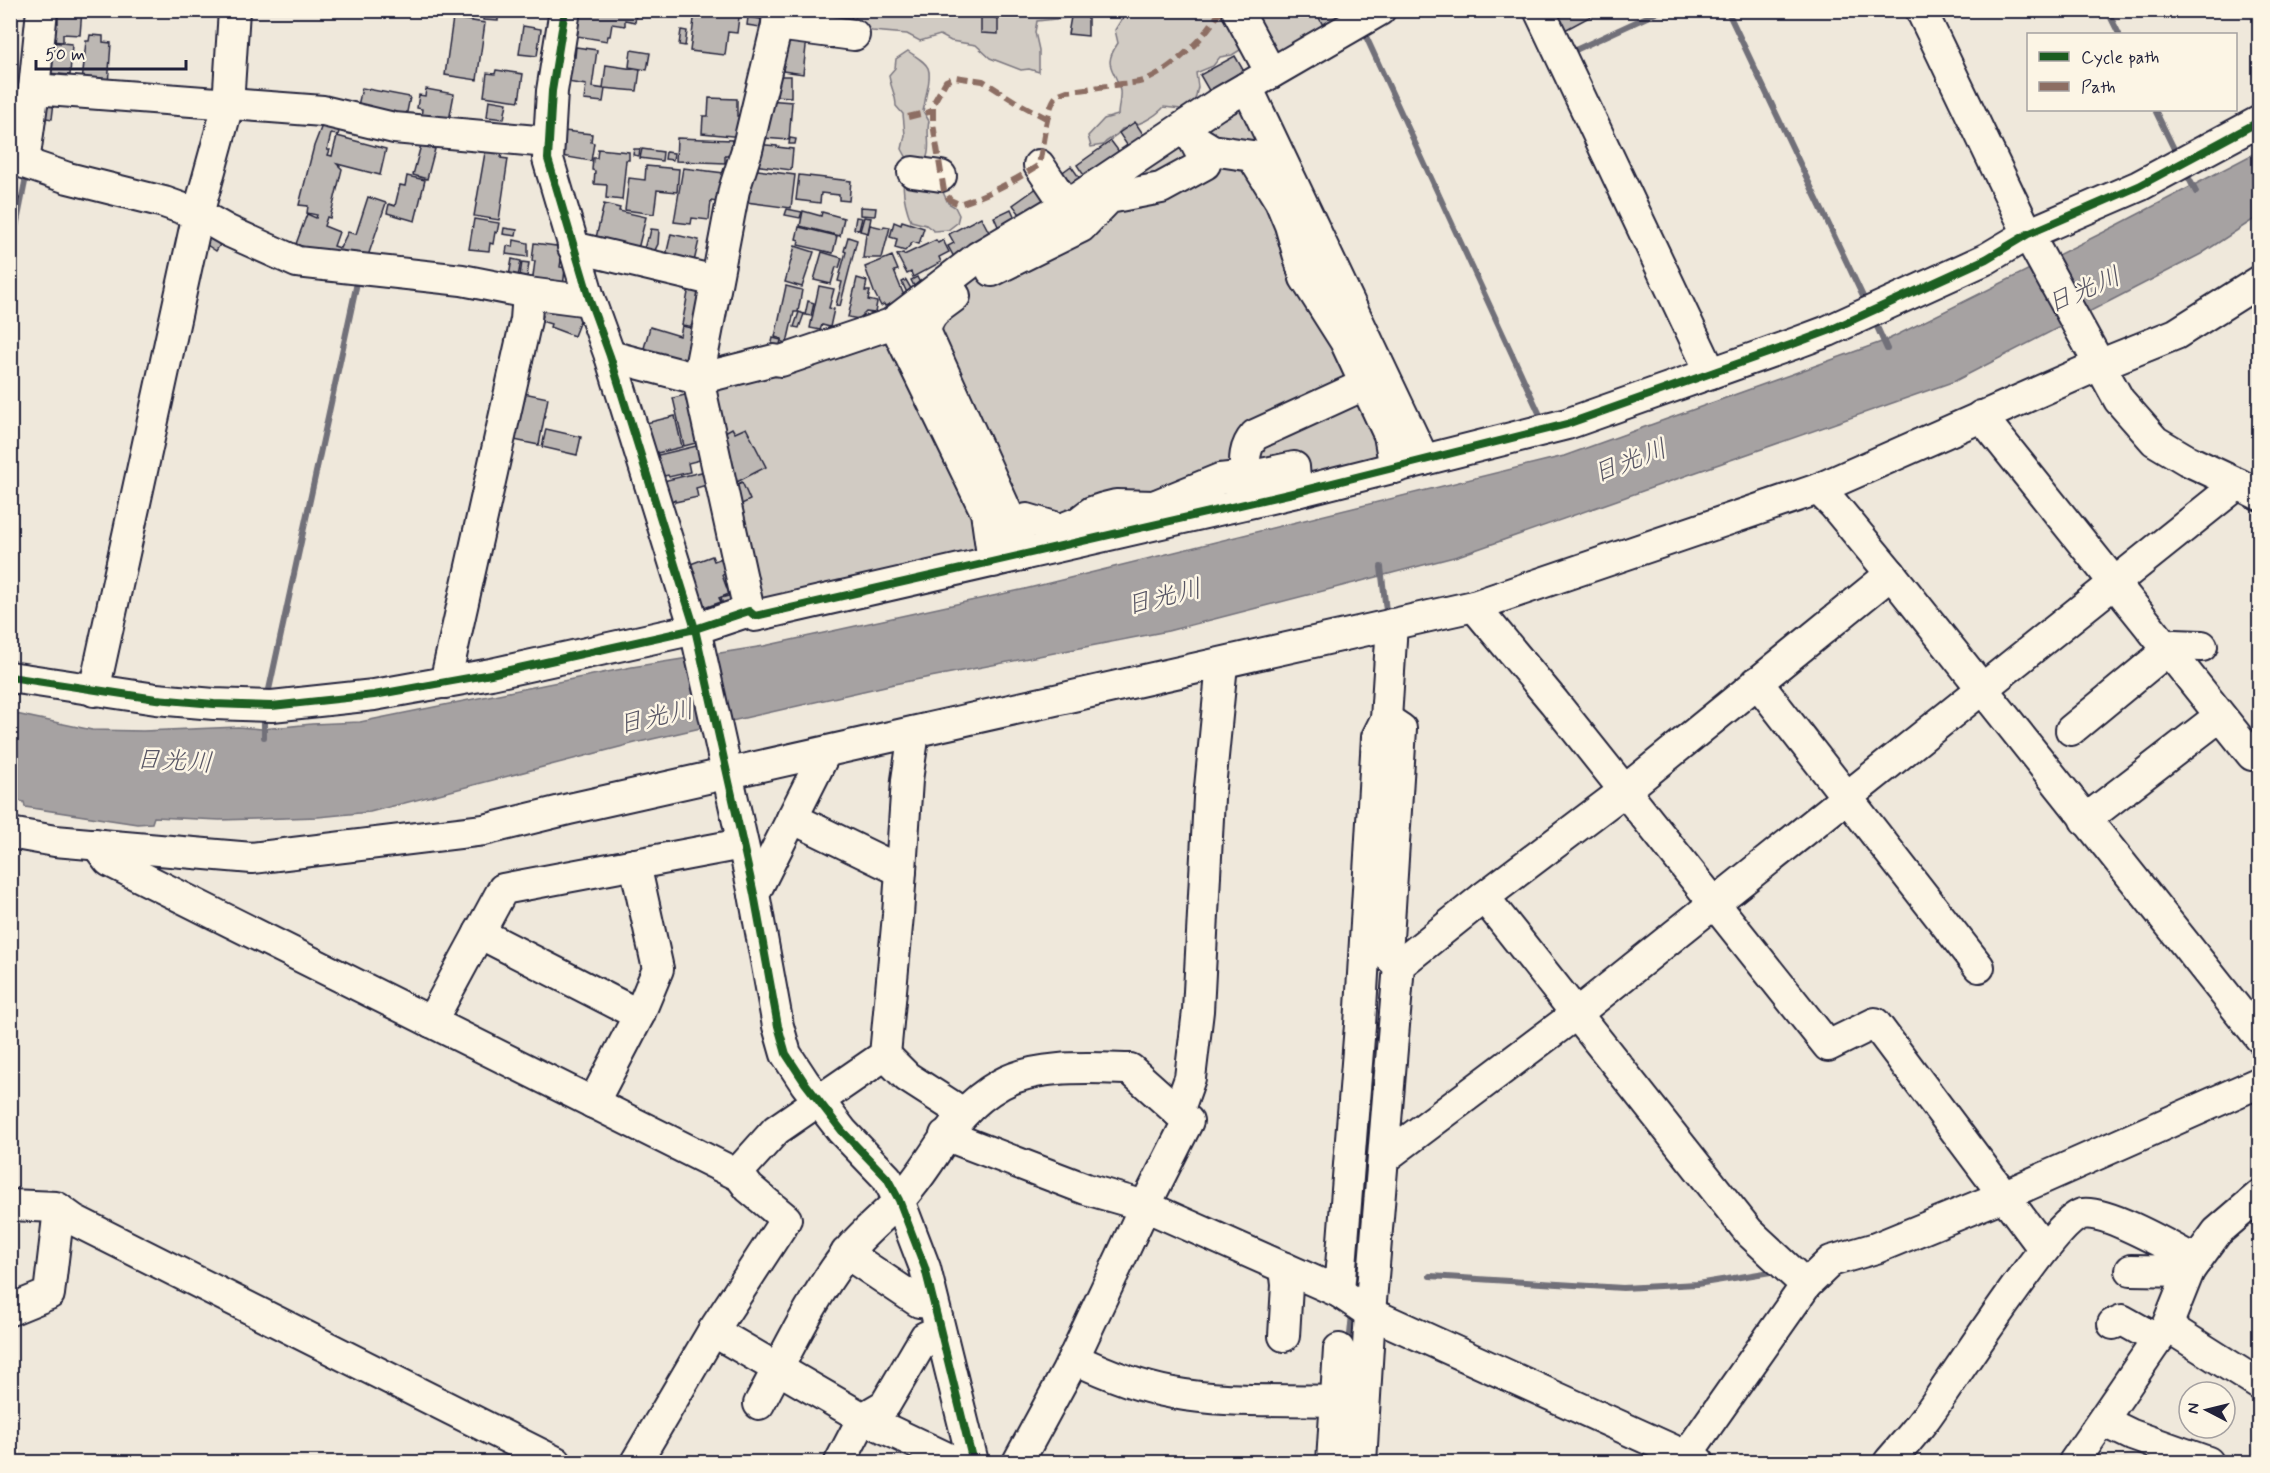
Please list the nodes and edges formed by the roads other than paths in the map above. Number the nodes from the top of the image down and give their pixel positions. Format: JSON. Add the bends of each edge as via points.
{"nodes":[{"id":1,"x":42,"y":10,"type":"edge"},
{"id":2,"x":234,"y":10,"type":"edge"},
{"id":3,"x":565,"y":10,"type":"edge"},
{"id":4,"x":1237,"y":10,"type":"edge"},
{"id":5,"x":1380,"y":10,"type":"edge"},
{"id":6,"x":1539,"y":10,"type":"edge"},
{"id":7,"x":1921,"y":10,"type":"edge"},
{"id":8,"x":777,"y":18,"type":"edge"},
{"id":9,"x":854,"y":35,"type":"dead end"},
{"id":10,"x":1259,"y":80,"type":"junction"},
{"id":11,"x":228,"y":105,"type":"junction"},
{"id":12,"x":25,"y":106,"type":"edge"},
{"id":13,"x":2259,"y":121,"type":"edge"},
{"id":14,"x":1189,"y":130,"type":"junction"},
{"id":15,"x":548,"y":142,"type":"junction"},
{"id":16,"x":1039,"y":165,"type":"dead end"},
{"id":17,"x":1066,"y":205,"type":"junction"},
{"id":18,"x":198,"y":213,"type":"junction"},
{"id":19,"x":2030,"y":237,"type":"junction"},
{"id":20,"x":573,"y":247,"type":"junction"},
{"id":21,"x":716,"y":281,"type":"junction"},
{"id":22,"x":2259,"y":281,"type":"edge"},
{"id":23,"x":528,"y":294,"type":"junction"},
{"id":24,"x":590,"y":301,"type":"junction"},
{"id":25,"x":891,"y":324,"type":"junction"},
{"id":26,"x":917,"y":345,"type":"junction"},
{"id":27,"x":610,"y":356,"type":"junction"},
{"id":28,"x":2097,"y":362,"type":"junction"},
{"id":29,"x":1364,"y":364,"type":"junction"},
{"id":30,"x":1711,"y":373,"type":"junction"},
{"id":31,"x":698,"y":380,"type":"junction"},
{"id":32,"x":1981,"y":417,"type":"junction"},
{"id":33,"x":957,"y":430,"type":"junction"},
{"id":34,"x":1424,"y":460,"type":"junction"},
{"id":35,"x":1395,"y":468,"type":"junction"},
{"id":36,"x":1246,"y":476,"type":"junction"},
{"id":37,"x":1818,"y":489,"type":"junction"},
{"id":38,"x":2249,"y":490,"type":"edge"},
{"id":39,"x":1296,"y":492,"type":"junction"},
{"id":40,"x":1019,"y":541,"type":"junction"},
{"id":41,"x":993,"y":562,"type":"junction"},
{"id":42,"x":1891,"y":574,"type":"junction"},
{"id":43,"x":2114,"y":583,"type":"junction"},
{"id":44,"x":1474,"y":606,"type":"junction"},
{"id":45,"x":749,"y":611,"type":"junction"},
{"id":46,"x":1392,"y":624,"type":"junction"},
{"id":47,"x":695,"y":629,"type":"junction"},
{"id":48,"x":2202,"y":646,"type":"dead end"},
{"id":49,"x":2168,"y":650,"type":"junction"},
{"id":50,"x":1222,"y":664,"type":"junction"},
{"id":51,"x":10,"y":677,"type":"edge"},
{"id":52,"x":1757,"y":682,"type":"junction"},
{"id":53,"x":445,"y":683,"type":"junction"},
{"id":54,"x":1982,"y":690,"type":"junction"},
{"id":55,"x":94,"y":691,"type":"junction"},
{"id":56,"x":2220,"y":716,"type":"junction"},
{"id":57,"x":1386,"y":719,"type":"junction"},
{"id":58,"x":2071,"y":730,"type":"dead end"},
{"id":59,"x":914,"y":732,"type":"junction"},
{"id":60,"x":825,"y":753,"type":"junction"},
{"id":61,"x":2252,"y":755,"type":"dead end"},
{"id":62,"x":727,"y":775,"type":"junction"},
{"id":63,"x":1624,"y":791,"type":"junction"},
{"id":64,"x":1846,"y":797,"type":"junction"},
{"id":65,"x":792,"y":818,"type":"junction"},
{"id":66,"x":2085,"y":820,"type":"junction"},
{"id":67,"x":10,"y":833,"type":"edge"},
{"id":68,"x":96,"y":844,"type":"junction"},
{"id":69,"x":742,"y":844,"type":"junction"},
{"id":70,"x":635,"y":864,"type":"junction"},
{"id":71,"x":901,"y":871,"type":"junction"},
{"id":72,"x":754,"y":894,"type":"junction"},
{"id":73,"x":1484,"y":897,"type":"junction"},
{"id":74,"x":1713,"y":903,"type":"junction"},
{"id":75,"x":479,"y":933,"type":"junction"},
{"id":76,"x":1399,"y":965,"type":"junction"},
{"id":77,"x":1979,"y":968,"type":"dead end"},
{"id":78,"x":1576,"y":1014,"type":"junction"},
{"id":79,"x":639,"y":1015,"type":"junction"},
{"id":80,"x":431,"y":1022,"type":"junction"},
{"id":81,"x":2259,"y":1038,"type":"edge"},
{"id":82,"x":885,"y":1055,"type":"junction"},
{"id":83,"x":2259,"y":1082,"type":"edge"},
{"id":84,"x":818,"y":1100,"type":"junction"},
{"id":85,"x":593,"y":1103,"type":"junction"},
{"id":86,"x":1178,"y":1112,"type":"junction"},
{"id":87,"x":954,"y":1124,"type":"junction"},
{"id":88,"x":1383,"y":1159,"type":"junction"},
{"id":89,"x":740,"y":1176,"type":"junction"},
{"id":90,"x":2259,"y":1195,"type":"edge"},
{"id":91,"x":2003,"y":1196,"type":"junction"},
{"id":92,"x":899,"y":1200,"type":"junction"},
{"id":93,"x":10,"y":1205,"type":"edge"},
{"id":94,"x":1145,"y":1206,"type":"junction"},
{"id":95,"x":59,"y":1209,"type":"junction"},
{"id":96,"x":2044,"y":1249,"type":"junction"},
{"id":97,"x":846,"y":1253,"type":"junction"},
{"id":98,"x":2193,"y":1266,"type":"junction"},
{"id":99,"x":1285,"y":1268,"type":"junction"},
{"id":100,"x":2131,"y":1270,"type":"dead end"},
{"id":101,"x":1806,"y":1285,"type":"junction"},
{"id":102,"x":1339,"y":1292,"type":"junction"},
{"id":103,"x":10,"y":1310,"type":"edge"},
{"id":104,"x":1370,"y":1313,"type":"junction"},
{"id":105,"x":936,"y":1317,"type":"junction"},
{"id":106,"x":2113,"y":1324,"type":"dead end"},
{"id":107,"x":713,"y":1331,"type":"junction"},
{"id":108,"x":2163,"y":1333,"type":"junction"},
{"id":109,"x":1284,"y":1336,"type":"dead end"},
{"id":110,"x":1339,"y":1350,"type":"dead end"},
{"id":111,"x":1073,"y":1358,"type":"junction"},
{"id":112,"x":779,"y":1368,"type":"junction"},
{"id":113,"x":2259,"y":1385,"type":"edge"},
{"id":114,"x":1335,"y":1401,"type":"junction"},
{"id":115,"x":759,"y":1404,"type":"dead end"},
{"id":116,"x":863,"y":1418,"type":"junction"},
{"id":117,"x":2103,"y":1421,"type":"junction"},
{"id":118,"x":1692,"y":1459,"type":"edge"},
{"id":119,"x":2197,"y":1460,"type":"edge"},
{"id":120,"x":556,"y":1462,"type":"edge"},
{"id":121,"x":636,"y":1462,"type":"edge"},
{"id":122,"x":840,"y":1462,"type":"edge"},
{"id":123,"x":956,"y":1462,"type":"edge"},
{"id":124,"x":973,"y":1462,"type":"edge"},
{"id":125,"x":1018,"y":1462,"type":"edge"},
{"id":126,"x":1332,"y":1462,"type":"edge"},
{"id":127,"x":1361,"y":1462,"type":"edge"},
{"id":128,"x":1889,"y":1462,"type":"edge"},
{"id":129,"x":2074,"y":1462,"type":"edge"}],
"edges":[{"from":1,"to":12,"type":"street"},
{"from":2,"to":11,"type":"street"},
{"from":3,"to":15,"type":"street"},
{"from":4,"to":10,"type":"street"},
{"from":5,"to":10,"type":"street"},
{"from":6,"to":30,"type":"street"},
{"from":7,"to":19,"type":"street"},
{"from":8,"to":9,"type":"street"},
{"from":8,"to":21,"type":"street","via":[[734,190]]},
{"from":10,"to":14,"type":"street"},
{"from":10,"to":29,"type":"street"},
{"from":11,"to":12,"type":"street"},
{"from":11,"to":15,"type":"street","via":[[323,111],[394,128]]},
{"from":11,"to":18,"type":"street"},
{"from":12,"to":18,"type":"street","via":[[24,163]]},
{"from":13,"to":19,"type":"street","via":[[2139,186]]},
{"from":14,"to":17,"type":"street"},
{"from":14,"to":26,"type":"street","via":[[1205,164],[1161,188],[1109,198],[1082,227],[997,267],[931,314]]},
{"from":14,"to":29,"type":"street","via":[[1212,150],[1252,156],[1280,201],[1305,278]]},
{"from":15,"to":20,"type":"street","via":[[548,159]]},
{"from":16,"to":17,"type":"street"},
{"from":17,"to":25,"type":"street","via":[[978,257]]},
{"from":18,"to":23,"type":"street","via":[[297,262],[462,280]]},
{"from":18,"to":55,"type":"street"},
{"from":19,"to":28,"type":"street"},
{"from":19,"to":30,"type":"street","via":[[1828,331]]},
{"from":20,"to":21,"type":"street"},
{"from":20,"to":24,"type":"street"},
{"from":21,"to":31,"type":"street"},
{"from":22,"to":28,"type":"street","via":[[2176,334]]},
{"from":23,"to":24,"type":"street"},
{"from":23,"to":53,"type":"street","via":[[526,320]]},
{"from":24,"to":27,"type":"street"},
{"from":25,"to":26,"type":"street"},
{"from":25,"to":31,"type":"street","via":[[781,362],[774,360]]},
{"from":26,"to":33,"type":"street"},
{"from":27,"to":31,"type":"street"},
{"from":27,"to":47,"type":"street"},
{"from":28,"to":32,"type":"street"},
{"from":28,"to":38,"type":"street","via":[[2119,400],[2155,441]]},
{"from":29,"to":34,"type":"street"},
{"from":29,"to":35,"type":"street","via":[[1389,435]]},
{"from":29,"to":36,"type":"street","via":[[1255,435],[1246,451]]},
{"from":30,"to":34,"type":"street","via":[[1567,424]]},
{"from":31,"to":45,"type":"street"},
{"from":32,"to":37,"type":"street"},
{"from":32,"to":43,"type":"street"},
{"from":33,"to":40,"type":"street"},
{"from":33,"to":41,"type":"street","via":[[986,512]]},
{"from":34,"to":35,"type":"street"},
{"from":35,"to":39,"type":"street"},
{"from":36,"to":39,"type":"street","via":[[1294,467]]},
{"from":36,"to":40,"type":"street","via":[[1220,479],[1154,506],[1104,508],[1061,529],[1028,519],[1021,521]]},
{"from":37,"to":42,"type":"street"},
{"from":37,"to":44,"type":"street"},
{"from":38,"to":43,"type":"street"},
{"from":39,"to":40,"type":"street"},
{"from":40,"to":41,"type":"street"},
{"from":41,"to":45,"type":"street","via":[[755,616]]},
{"from":42,"to":52,"type":"street"},
{"from":42,"to":54,"type":"street"},
{"from":43,"to":49,"type":"street"},
{"from":43,"to":54,"type":"street"},
{"from":44,"to":46,"type":"street"},
{"from":44,"to":63,"type":"street"},
{"from":45,"to":47,"type":"street"},
{"from":46,"to":50,"type":"street"},
{"from":46,"to":57,"type":"street"},
{"from":47,"to":53,"type":"street"},
{"from":47,"to":62,"type":"street"},
{"from":48,"to":49,"type":"street","via":[[2174,645]]},
{"from":49,"to":56,"type":"street"},
{"from":49,"to":58,"type":"street"},
{"from":50,"to":59,"type":"street"},
{"from":50,"to":86,"type":"street","via":[[1209,798],[1198,1011],[1190,1078]]},
{"from":51,"to":55,"type":"street"},
{"from":52,"to":63,"type":"street"},
{"from":52,"to":64,"type":"street"},
{"from":53,"to":55,"type":"street","via":[[272,706]]},
{"from":54,"to":64,"type":"street"},
{"from":54,"to":66,"type":"street"},
{"from":56,"to":61,"type":"street"},
{"from":56,"to":66,"type":"street"},
{"from":57,"to":76,"type":"street","via":[[1401,729],[1387,955]]},
{"from":57,"to":102,"type":"street","via":[[1377,737]]},
{"from":59,"to":60,"type":"street"},
{"from":59,"to":71,"type":"street"},
{"from":60,"to":62,"type":"street"},
{"from":60,"to":65,"type":"street"},
{"from":62,"to":68,"type":"street","via":[[484,830],[252,858]]},
{"from":62,"to":69,"type":"street"},
{"from":63,"to":73,"type":"street","via":[[1520,854]]},
{"from":63,"to":74,"type":"street"},
{"from":64,"to":74,"type":"street"},
{"from":64,"to":77,"type":"street"},
{"from":65,"to":71,"type":"street"},
{"from":65,"to":72,"type":"street"},
{"from":66,"to":81,"type":"street"},
{"from":67,"to":68,"type":"street"},
{"from":68,"to":80,"type":"street","via":[[109,861]]},
{"from":69,"to":70,"type":"street"},
{"from":69,"to":72,"type":"street"},
{"from":70,"to":75,"type":"street","via":[[503,889]]},
{"from":70,"to":79,"type":"street","via":[[658,969]]},
{"from":71,"to":82,"type":"street"},
{"from":72,"to":84,"type":"street","via":[[786,1054]]},
{"from":73,"to":76,"type":"street"},
{"from":73,"to":78,"type":"street"},
{"from":74,"to":78,"type":"street"},
{"from":74,"to":91,"type":"street","via":[[1828,1046],[1875,1023]]},
{"from":75,"to":79,"type":"street"},
{"from":75,"to":80,"type":"street"},
{"from":76,"to":88,"type":"street"},
{"from":78,"to":88,"type":"street"},
{"from":78,"to":101,"type":"street","via":[[1749,1232]]},
{"from":79,"to":85,"type":"street"},
{"from":80,"to":85,"type":"street"},
{"from":82,"to":84,"type":"street"},
{"from":82,"to":87,"type":"street"},
{"from":83,"to":91,"type":"street"},
{"from":84,"to":89,"type":"street","via":[[776,1130],[741,1168]]},
{"from":84,"to":92,"type":"street","via":[[887,1178]]},
{"from":85,"to":89,"type":"street"},
{"from":86,"to":87,"type":"street","via":[[1130,1069],[1074,1068],[1035,1073],[1003,1083],[974,1102]]},
{"from":86,"to":94,"type":"street","via":[[1188,1121]]},
{"from":87,"to":92,"type":"street"},
{"from":87,"to":94,"type":"street","via":[[1026,1177]]},
{"from":88,"to":104,"type":"street"},
{"from":89,"to":107,"type":"street","via":[[786,1219]]},
{"from":90,"to":98,"type":"street","via":[[2217,1232]]},
{"from":91,"to":96,"type":"street"},
{"from":91,"to":101,"type":"street","via":[[1876,1248],[1831,1261]]},
{"from":92,"to":97,"type":"street"},
{"from":92,"to":105,"type":"street","via":[[925,1268]]},
{"from":93,"to":95,"type":"street"},
{"from":94,"to":99,"type":"street"},
{"from":94,"to":111,"type":"street"},
{"from":95,"to":103,"type":"street","via":[[49,1294]]},
{"from":95,"to":120,"type":"street"},
{"from":96,"to":98,"type":"street","via":[[2075,1217],[2085,1213],[2128,1225]]},
{"from":96,"to":128,"type":"street","via":[[1924,1420]]},
{"from":97,"to":105,"type":"street"},
{"from":97,"to":112,"type":"street"},
{"from":98,"to":100,"type":"street"},
{"from":98,"to":108,"type":"street"},
{"from":99,"to":102,"type":"street"},
{"from":99,"to":109,"type":"street"},
{"from":101,"to":118,"type":"street"},
{"from":102,"to":104,"type":"street"},
{"from":104,"to":118,"type":"street"},
{"from":104,"to":127,"type":"street"},
{"from":105,"to":116,"type":"street","via":[[885,1405]]},
{"from":105,"to":124,"type":"street"},
{"from":106,"to":108,"type":"street","via":[[2122,1320]]},
{"from":107,"to":112,"type":"street"},
{"from":107,"to":121,"type":"street"},
{"from":108,"to":113,"type":"street"},
{"from":108,"to":117,"type":"street"},
{"from":110,"to":114,"type":"street"},
{"from":111,"to":114,"type":"street","via":[[1173,1393]]},
{"from":111,"to":125,"type":"street"},
{"from":112,"to":115,"type":"street"},
{"from":112,"to":116,"type":"street"},
{"from":114,"to":126,"type":"street"},
{"from":116,"to":122,"type":"street"},
{"from":116,"to":123,"type":"street"},
{"from":117,"to":119,"type":"street"},
{"from":117,"to":129,"type":"street"}]}
